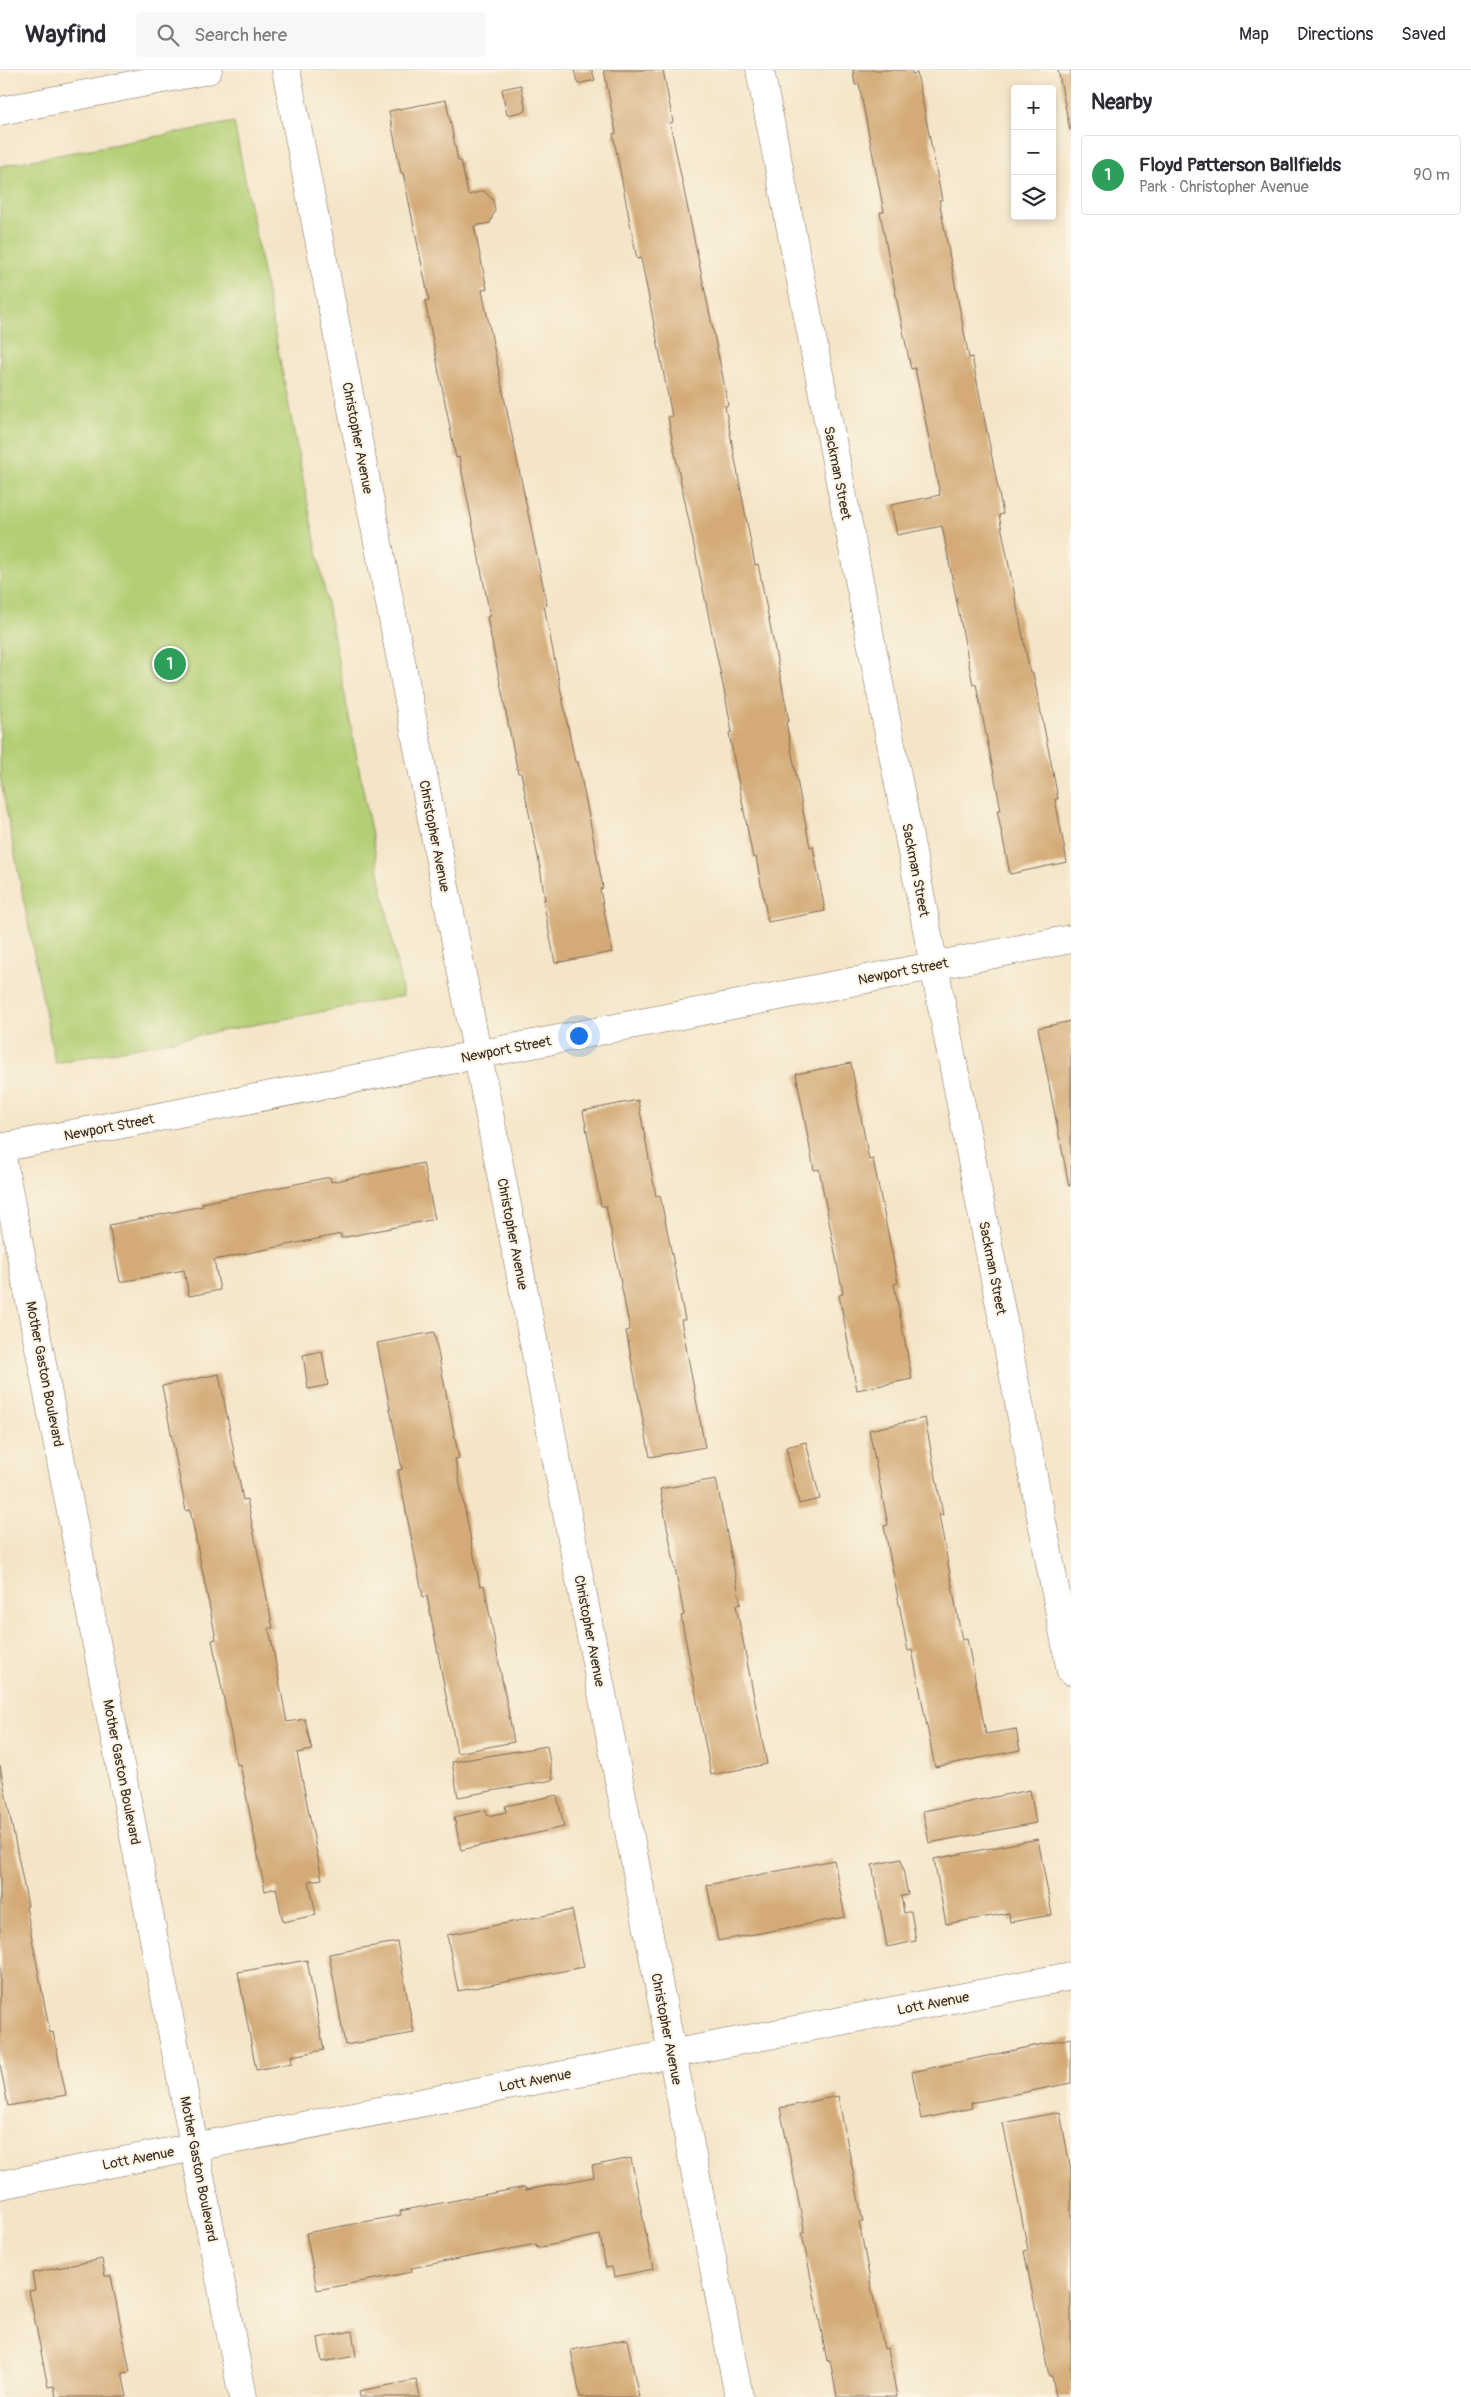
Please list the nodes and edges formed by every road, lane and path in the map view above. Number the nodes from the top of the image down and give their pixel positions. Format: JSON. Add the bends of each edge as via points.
{"nodes":[{"id":1,"x":208,"y":70,"type":"edge"},
{"id":2,"x":286,"y":70,"type":"edge"},
{"id":3,"x":760,"y":70,"type":"edge"},
{"id":4,"x":0,"y":110,"type":"edge"},
{"id":5,"x":1071,"y":939,"type":"edge"},
{"id":6,"x":934,"y":965,"type":"junction"},
{"id":7,"x":478,"y":1054,"type":"junction"},
{"id":8,"x":0,"y":1148,"type":"edge"},
{"id":9,"x":1071,"y":1671,"type":"edge"},
{"id":10,"x":1071,"y":1976,"type":"edge"},
{"id":11,"x":672,"y":2054,"type":"junction"},
{"id":12,"x":195,"y":2147,"type":"junction"},
{"id":13,"x":0,"y":2185,"type":"edge"},
{"id":14,"x":243,"y":2397,"type":"edge"},
{"id":15,"x":739,"y":2397,"type":"edge"}],
"edges":[{"from":1,"to":4,"type":"street"},
{"from":2,"to":7,"type":"street","name":"Christopher Avenue"},
{"from":3,"to":6,"type":"street","name":"Sackman Street"},
{"from":5,"to":6,"type":"street","name":"Newport Street"},
{"from":6,"to":7,"type":"street","name":"Newport Street"},
{"from":6,"to":9,"type":"street","name":"Sackman Street"},
{"from":7,"to":8,"type":"street","name":"Newport Street"},
{"from":7,"to":11,"type":"street","name":"Christopher Avenue"},
{"from":8,"to":12,"type":"street","name":"Mother Gaston Boulevard"},
{"from":10,"to":11,"type":"street","name":"Lott Avenue"},
{"from":11,"to":12,"type":"street","name":"Lott Avenue"},
{"from":11,"to":15,"type":"street","name":"Christopher Avenue"},
{"from":12,"to":13,"type":"street","name":"Lott Avenue"},
{"from":12,"to":14,"type":"street","name":"Mother Gaston Boulevard"}]}
